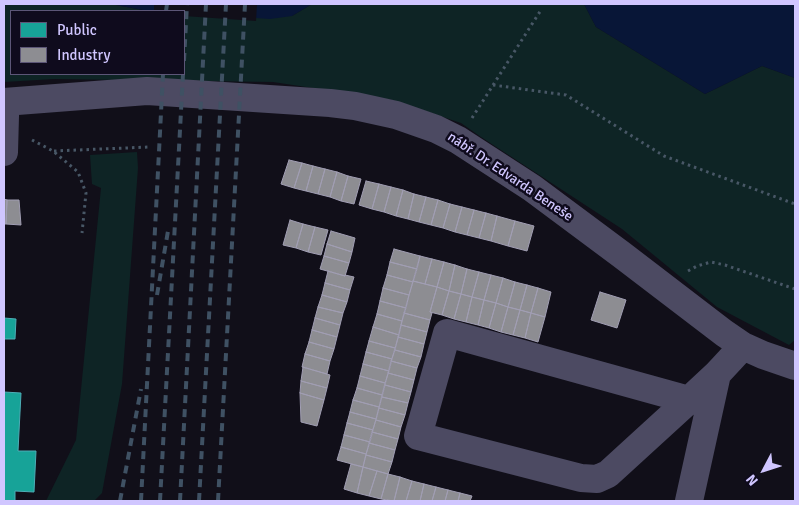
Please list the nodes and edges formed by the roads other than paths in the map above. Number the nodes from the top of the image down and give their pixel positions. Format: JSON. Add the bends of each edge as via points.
{"nodes":[{"id":1,"x":4,"y":120,"type":"edge"},
{"id":2,"x":743,"y":346,"type":"junction"},
{"id":3,"x":795,"y":366,"type":"edge"},
{"id":4,"x":717,"y":374,"type":"junction"},
{"id":5,"x":689,"y":400,"type":"junction"},
{"id":6,"x":689,"y":501,"type":"edge"}],
"edges":[{"from":1,"to":2,"type":"street","name":"nábř. Dr. Edvarda Beneše","via":[[147,91],[330,103],[396,115],[458,140],[532,188]]},
{"from":2,"to":3,"type":"street","name":"nábř. Dr. Edvarda Beneše"},
{"from":2,"to":4,"type":"street"},
{"from":4,"to":5,"type":"street"},
{"from":4,"to":6,"type":"street"},
{"from":5,"to":5,"type":"street","via":[[608,474],[597,479],[581,478],[418,436],[447,334]]}]}
